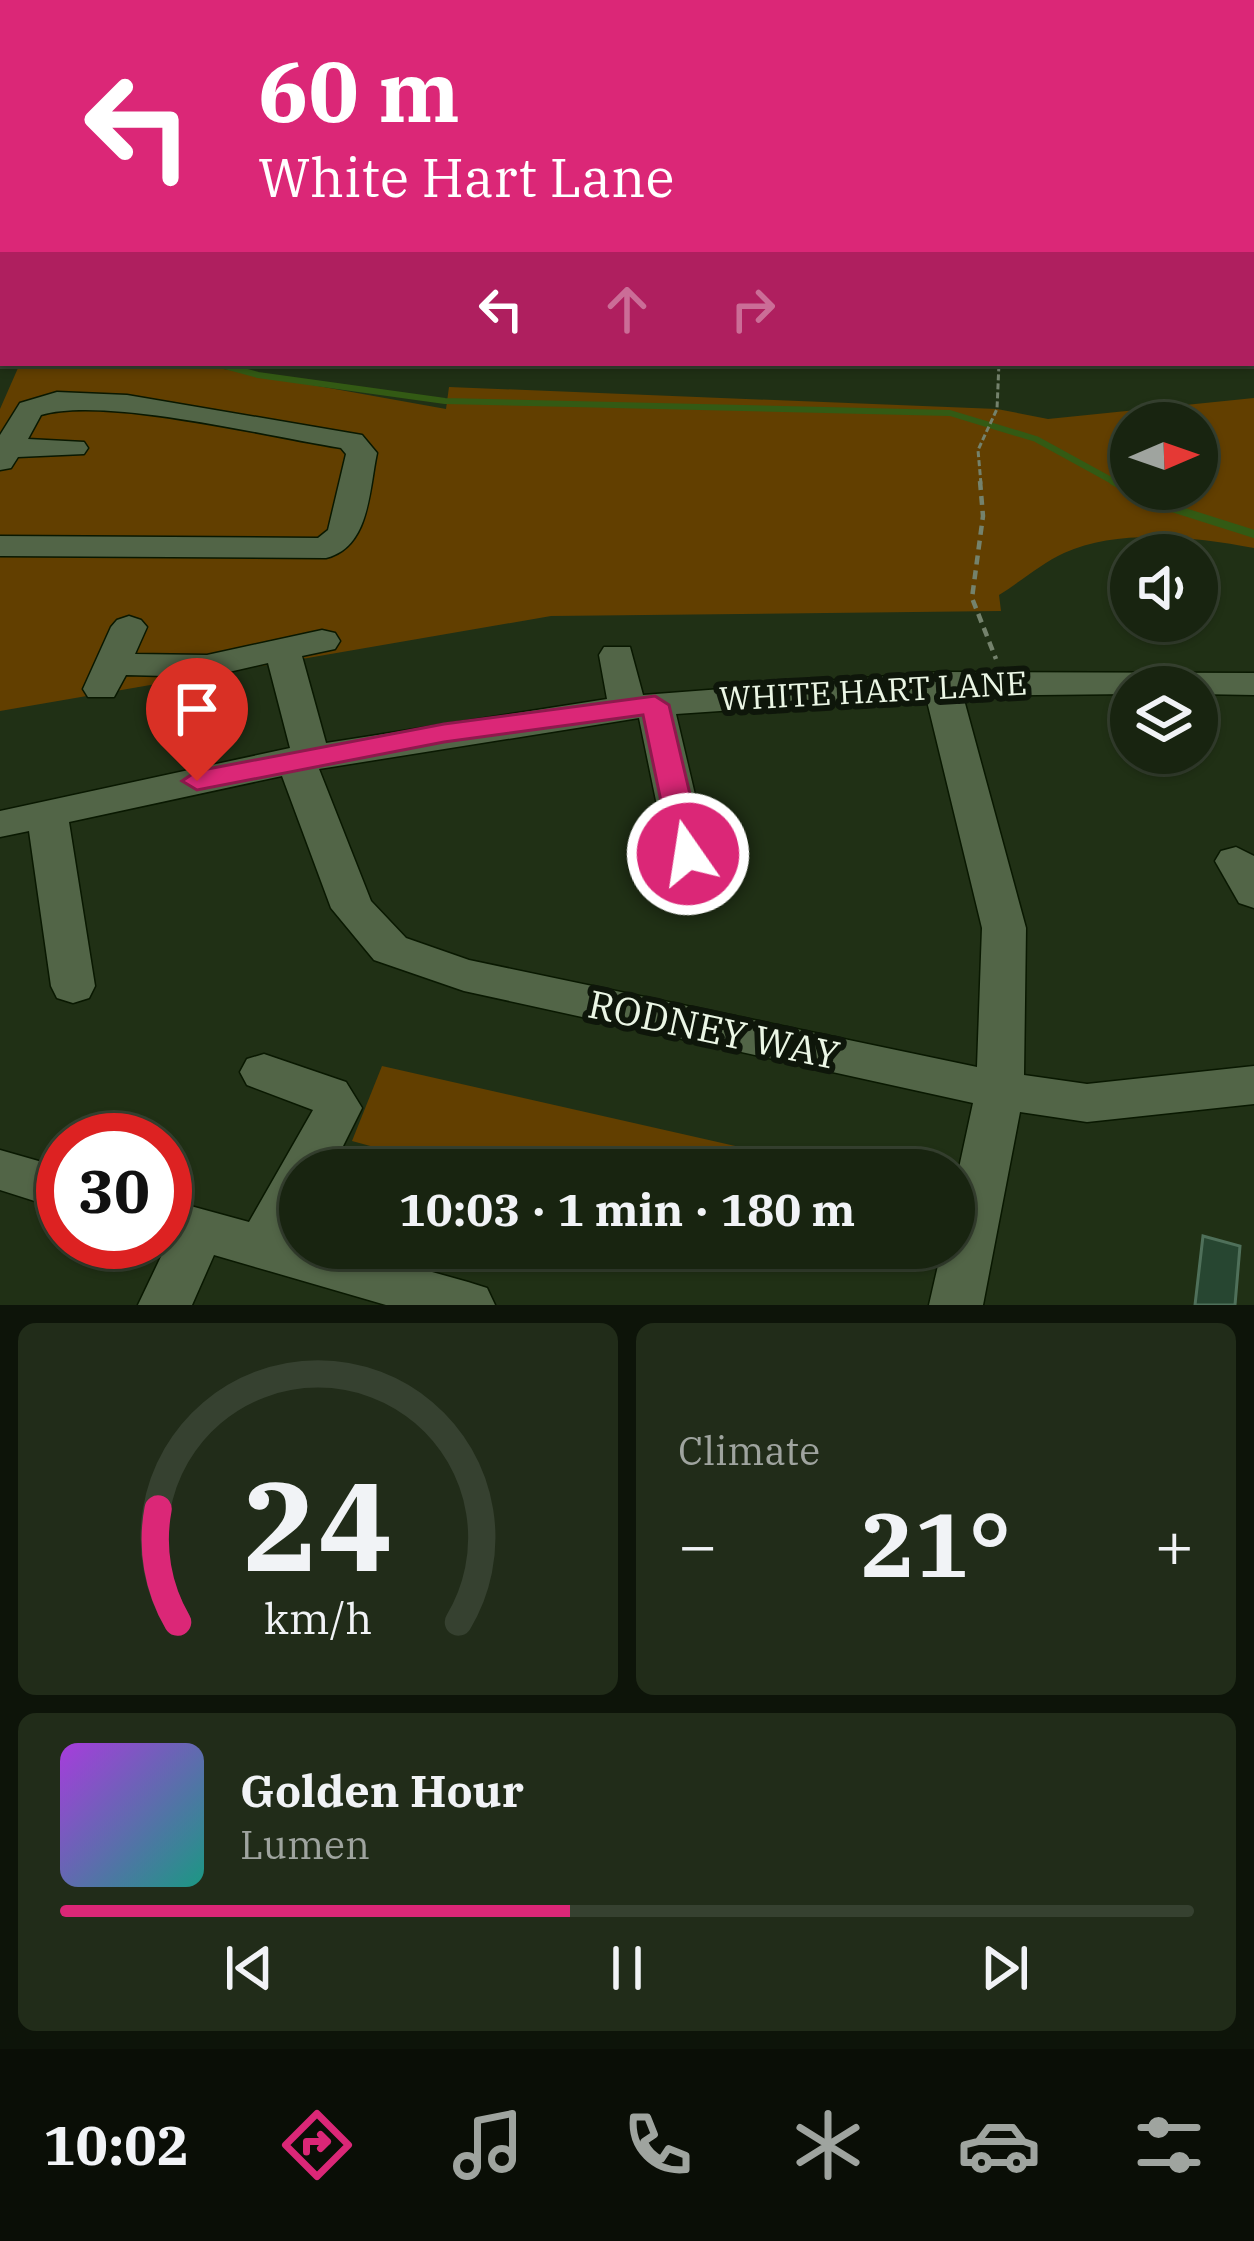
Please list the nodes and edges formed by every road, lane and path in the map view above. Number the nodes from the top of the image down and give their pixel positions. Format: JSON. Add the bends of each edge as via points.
{"nodes":[{"id":1,"x":999,"y":366,"type":"edge"},
{"id":2,"x":73,"y":448,"type":"dead end"},
{"id":3,"x":3,"y":454,"type":"edge"},
{"id":4,"x":0,"y":546,"type":"edge"},
{"id":5,"x":129,"y":627,"type":"dead end"},
{"id":6,"x":322,"y":641,"type":"dead end"},
{"id":7,"x":281,"y":650,"type":"junction"},
{"id":8,"x":617,"y":655,"type":"dead end"},
{"id":9,"x":1004,"y":681,"type":"junction"},
{"id":10,"x":941,"y":683,"type":"junction"},
{"id":11,"x":1254,"y":684,"type":"edge"},
{"id":12,"x":641,"y":707,"type":"junction"},
{"id":13,"x":304,"y":757,"type":"junction"},
{"id":14,"x":47,"y":814,"type":"junction"},
{"id":15,"x":0,"y":824,"type":"edge"},
{"id":16,"x":688,"y":854,"type":"dead end"},
{"id":17,"x":73,"y":986,"type":"dead end"},
{"id":18,"x":263,"y":1072,"type":"dead end"},
{"id":19,"x":1254,"y":1085,"type":"edge"},
{"id":20,"x":1000,"y":1090,"type":"junction"},
{"id":21,"x":319,"y":1149,"type":"edge"},
{"id":22,"x":0,"y":1170,"type":"edge"},
{"id":23,"x":36,"y":1181,"type":"edge"},
{"id":24,"x":279,"y":1217,"type":"edge"},
{"id":25,"x":192,"y":1229,"type":"edge"},
{"id":26,"x":261,"y":1248,"type":"junction"},
{"id":27,"x":173,"y":1269,"type":"edge"},
{"id":28,"x":165,"y":1305,"type":"edge"},
{"id":29,"x":468,"y":1305,"type":"edge"},
{"id":30,"x":956,"y":1305,"type":"edge"}],
"edges":[{"from":1,"to":9,"type":"path","via":[[996,414],[978,449],[983,516],[973,598]]},
{"from":2,"to":3,"type":"street"},
{"from":3,"to":4,"type":"street","via":[[35,405],[69,400],[351,441],[362,453],[343,534],[326,548]]},
{"from":5,"to":7,"type":"street","via":[[107,676]]},
{"from":6,"to":7,"type":"street"},
{"from":7,"to":13,"type":"street","name":"RODNEY WAY"},
{"from":8,"to":12,"type":"street"},
{"from":9,"to":10,"type":"street","name":"WHITE HART LANE"},
{"from":9,"to":11,"type":"street","name":"WHITE HART LANE"},
{"from":10,"to":12,"type":"street","name":"WHITE HART LANE"},
{"from":10,"to":20,"type":"street","via":[[1004,928]]},
{"from":12,"to":13,"type":"street","name":"WHITE HART LANE"},
{"from":12,"to":16,"type":"street"},
{"from":13,"to":14,"type":"street","name":"WHITE HART LANE"},
{"from":13,"to":20,"type":"street","name":"RODNEY WAY","via":[[352,908],[391,949],[464,975]]},
{"from":14,"to":15,"type":"street","name":"WHITE HART LANE"},
{"from":14,"to":17,"type":"street"},
{"from":18,"to":21,"type":"street","via":[[335,1102]]},
{"from":19,"to":20,"type":"street","name":"RODNEY WAY","via":[[1087,1103]]},
{"from":20,"to":30,"type":"street"},
{"from":22,"to":23,"type":"street"},
{"from":24,"to":26,"type":"street"},
{"from":25,"to":26,"type":"street"},
{"from":26,"to":29,"type":"street"},
{"from":27,"to":28,"type":"street"}]}
